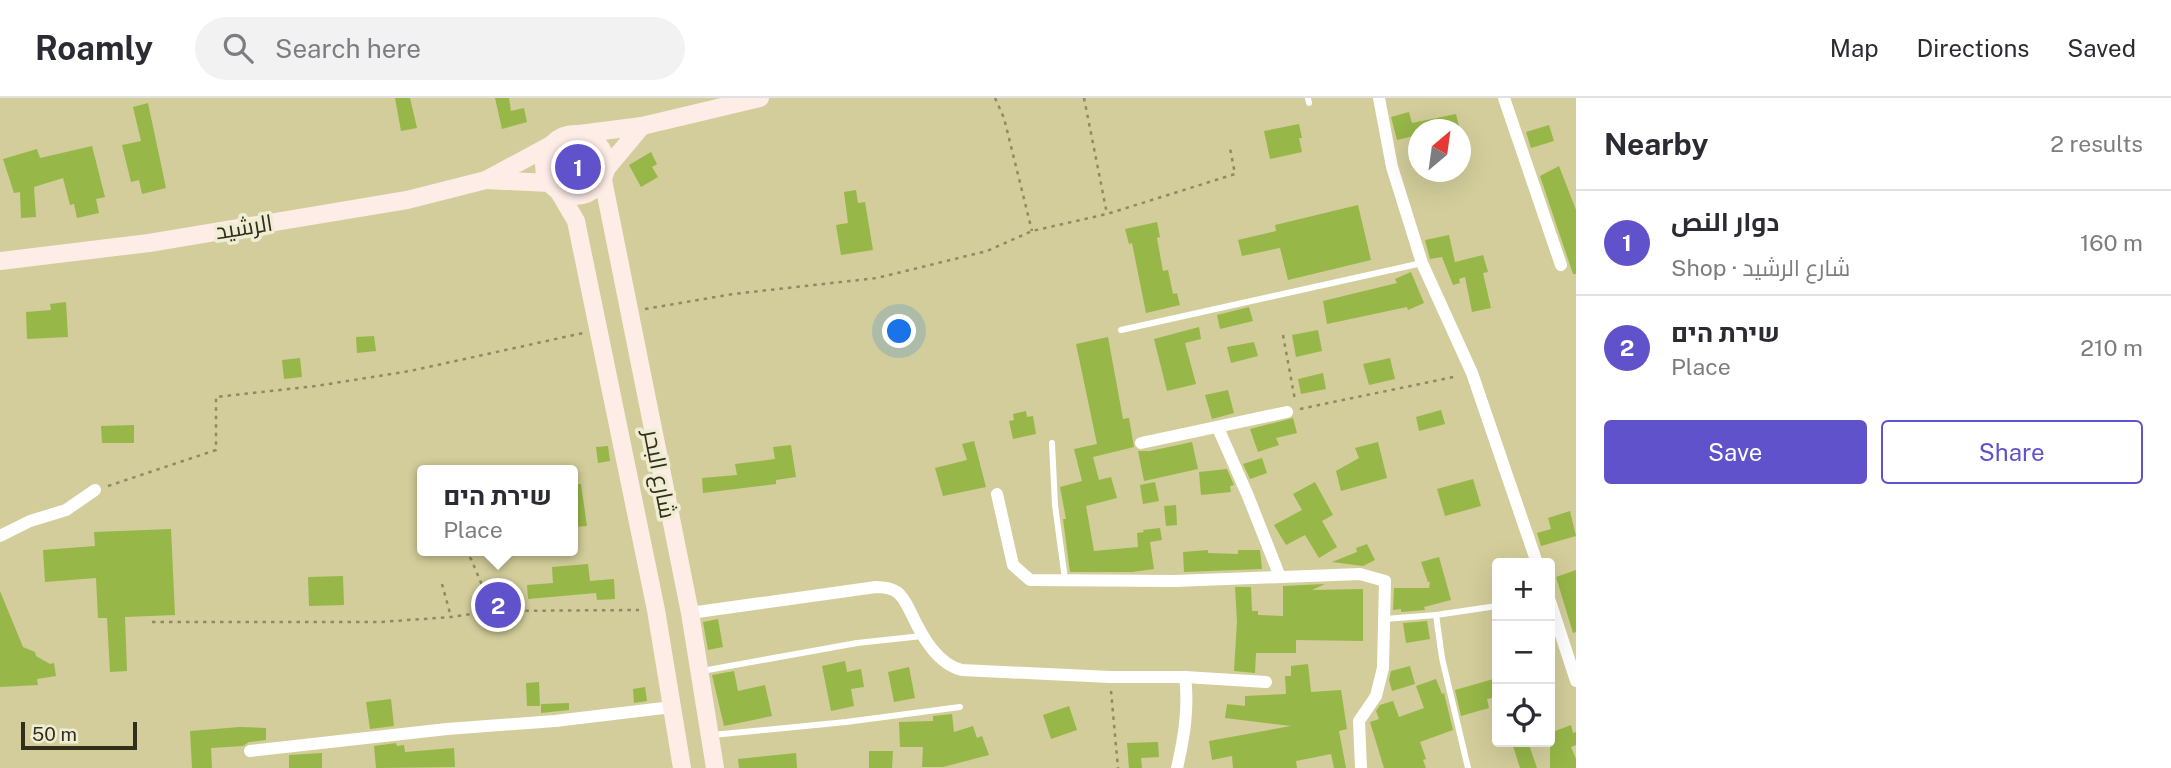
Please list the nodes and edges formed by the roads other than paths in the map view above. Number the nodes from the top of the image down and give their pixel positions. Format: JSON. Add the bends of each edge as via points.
{"nodes":[{"id":1,"x":760,"y":98,"type":"edge"},
{"id":2,"x":1378,"y":98,"type":"edge"},
{"id":3,"x":1504,"y":98,"type":"edge"},
{"id":4,"x":642,"y":126,"type":"junction"},
{"id":5,"x":579,"y":134,"type":"junction"},
{"id":6,"x":551,"y":145,"type":"junction"},
{"id":7,"x":605,"y":174,"type":"junction"},
{"id":8,"x":486,"y":180,"type":"junction"},
{"id":9,"x":555,"y":188,"type":"junction"},
{"id":10,"x":0,"y":261,"type":"edge"},
{"id":11,"x":1422,"y":263,"type":"junction"},
{"id":12,"x":1561,"y":265,"type":"dead end"},
{"id":13,"x":1121,"y":330,"type":"dead end"},
{"id":14,"x":1287,"y":412,"type":"dead end"},
{"id":15,"x":1218,"y":428,"type":"junction"},
{"id":16,"x":1052,"y":443,"type":"dead end"},
{"id":17,"x":1141,"y":443,"type":"dead end"},
{"id":18,"x":95,"y":490,"type":"road end"},
{"id":19,"x":997,"y":494,"type":"dead end"},
{"id":20,"x":0,"y":536,"type":"edge"},
{"id":21,"x":1535,"y":558,"type":"edge"},
{"id":22,"x":1280,"y":577,"type":"junction"},
{"id":23,"x":1065,"y":579,"type":"junction"},
{"id":24,"x":1492,"y":607,"type":"edge"},
{"id":25,"x":690,"y":613,"type":"junction"},
{"id":26,"x":1436,"y":615,"type":"junction"},
{"id":27,"x":1555,"y":616,"type":"edge"},
{"id":28,"x":1385,"y":618,"type":"junction"},
{"id":29,"x":922,"y":636,"type":"junction"},
{"id":30,"x":700,"y":671,"type":"junction"},
{"id":31,"x":1185,"y":677,"type":"junction"},
{"id":32,"x":1576,"y":681,"type":"edge"},
{"id":33,"x":1266,"y":682,"type":"dead end"},
{"id":34,"x":672,"y":707,"type":"junction"},
{"id":35,"x":960,"y":707,"type":"dead end"},
{"id":36,"x":710,"y":736,"type":"junction"},
{"id":37,"x":250,"y":751,"type":"dead end"},
{"id":38,"x":682,"y":768,"type":"edge"},
{"id":39,"x":715,"y":768,"type":"edge"},
{"id":40,"x":1177,"y":768,"type":"edge"},
{"id":41,"x":1361,"y":768,"type":"edge"},
{"id":42,"x":1468,"y":768,"type":"edge"}],
"edges":[{"from":1,"to":4,"type":"main road"},
{"from":2,"to":11,"type":"street","via":[[1392,167]]},
{"from":3,"to":12,"type":"street"},
{"from":4,"to":5,"type":"main road"},
{"from":4,"to":7,"type":"main road"},
{"from":5,"to":6,"type":"main road"},
{"from":5,"to":7,"type":"main road","via":[[603,151]]},
{"from":6,"to":8,"type":"main road","name":"الرشيد"},
{"from":6,"to":9,"type":"main road","via":[[544,165]]},
{"from":7,"to":9,"type":"main road","via":[[588,194],[569,196]]},
{"from":7,"to":25,"type":"main road","name":"شارع البحر","via":[[628,312]]},
{"from":8,"to":9,"type":"main road","name":"الرشيد"},
{"from":8,"to":10,"type":"main road","name":"الرشيد","via":[[407,200],[163,241]]},
{"from":9,"to":34,"type":"main road","name":"شارع البحر","via":[[576,222]]},
{"from":11,"to":13,"type":"lane"},
{"from":11,"to":21,"type":"street","via":[[1472,373]]},
{"from":14,"to":15,"type":"street"},
{"from":15,"to":17,"type":"street"},
{"from":15,"to":22,"type":"street"},
{"from":16,"to":23,"type":"lane"},
{"from":18,"to":20,"type":"street","via":[[66,510]]},
{"from":19,"to":23,"type":"street","via":[[1013,565],[1030,580]]},
{"from":22,"to":23,"type":"street"},
{"from":22,"to":28,"type":"street","via":[[1360,574],[1385,581]]},
{"from":24,"to":26,"type":"lane"},
{"from":25,"to":29,"type":"street","via":[[876,587],[897,592]]},
{"from":25,"to":30,"type":"main road","name":"شارع البحر"},
{"from":26,"to":28,"type":"lane"},
{"from":26,"to":42,"type":"lane"},
{"from":27,"to":32,"type":"street"},
{"from":28,"to":41,"type":"street","via":[[1383,668],[1376,695],[1359,721]]},
{"from":29,"to":30,"type":"lane"},
{"from":29,"to":31,"type":"street","via":[[951,667],[962,670]]},
{"from":30,"to":36,"type":"main road","name":"شارع البحر"},
{"from":31,"to":33,"type":"street"},
{"from":31,"to":40,"type":"street","via":[[1188,696]]},
{"from":34,"to":37,"type":"street"},
{"from":34,"to":38,"type":"main road","name":"شارع البحر"},
{"from":35,"to":36,"type":"lane"},
{"from":36,"to":39,"type":"main road","name":"شارع البحر"}]}
